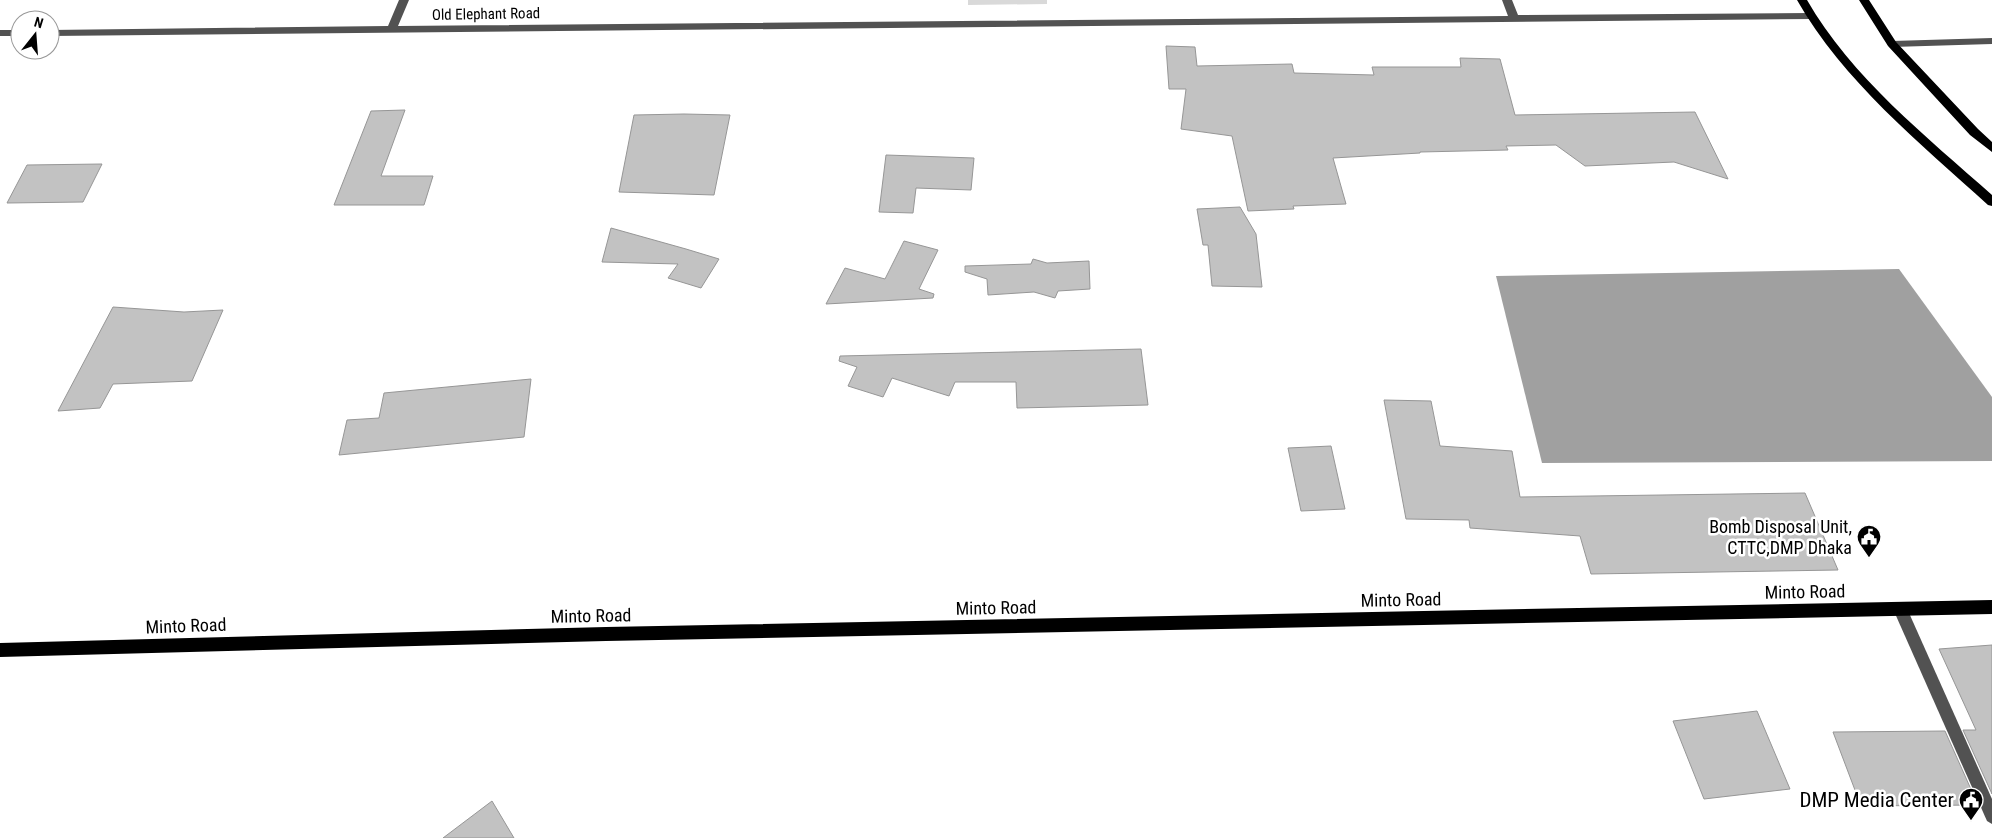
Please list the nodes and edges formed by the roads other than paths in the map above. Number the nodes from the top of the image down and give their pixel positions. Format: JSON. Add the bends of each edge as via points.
{"nodes":[{"id":1,"x":404,"y":0,"type":"edge"},
{"id":2,"x":1507,"y":0,"type":"edge"},
{"id":3,"x":1802,"y":0,"type":"edge"},
{"id":4,"x":1864,"y":0,"type":"edge"},
{"id":5,"x":1811,"y":16,"type":"junction"},
{"id":6,"x":1514,"y":18,"type":"junction"},
{"id":7,"x":391,"y":30,"type":"junction"},
{"id":8,"x":60,"y":33,"type":"edge"},
{"id":9,"x":1992,"y":41,"type":"edge"},
{"id":10,"x":1892,"y":44,"type":"junction"},
{"id":11,"x":1992,"y":148,"type":"edge"},
{"id":12,"x":1992,"y":202,"type":"edge"},
{"id":13,"x":1992,"y":607,"type":"edge"},
{"id":14,"x":1900,"y":609,"type":"junction"},
{"id":15,"x":0,"y":650,"type":"edge"},
{"id":16,"x":1992,"y":816,"type":"edge"}],
"edges":[{"from":1,"to":7,"type":"street"},
{"from":2,"to":6,"type":"street"},
{"from":3,"to":5,"type":"main road"},
{"from":4,"to":10,"type":"main road"},
{"from":5,"to":6,"type":"street","name":"Old Elephant Road"},
{"from":5,"to":12,"type":"main road","via":[[1874,92]]},
{"from":6,"to":7,"type":"street","name":"Old Elephant Road"},
{"from":7,"to":8,"type":"street","name":"Old Elephant Road"},
{"from":9,"to":10,"type":"street"},
{"from":10,"to":11,"type":"main road"},
{"from":13,"to":14,"type":"main road","name":"Minto Road"},
{"from":14,"to":15,"type":"main road","name":"Minto Road","via":[[606,634]]},
{"from":14,"to":16,"type":"street"}]}
